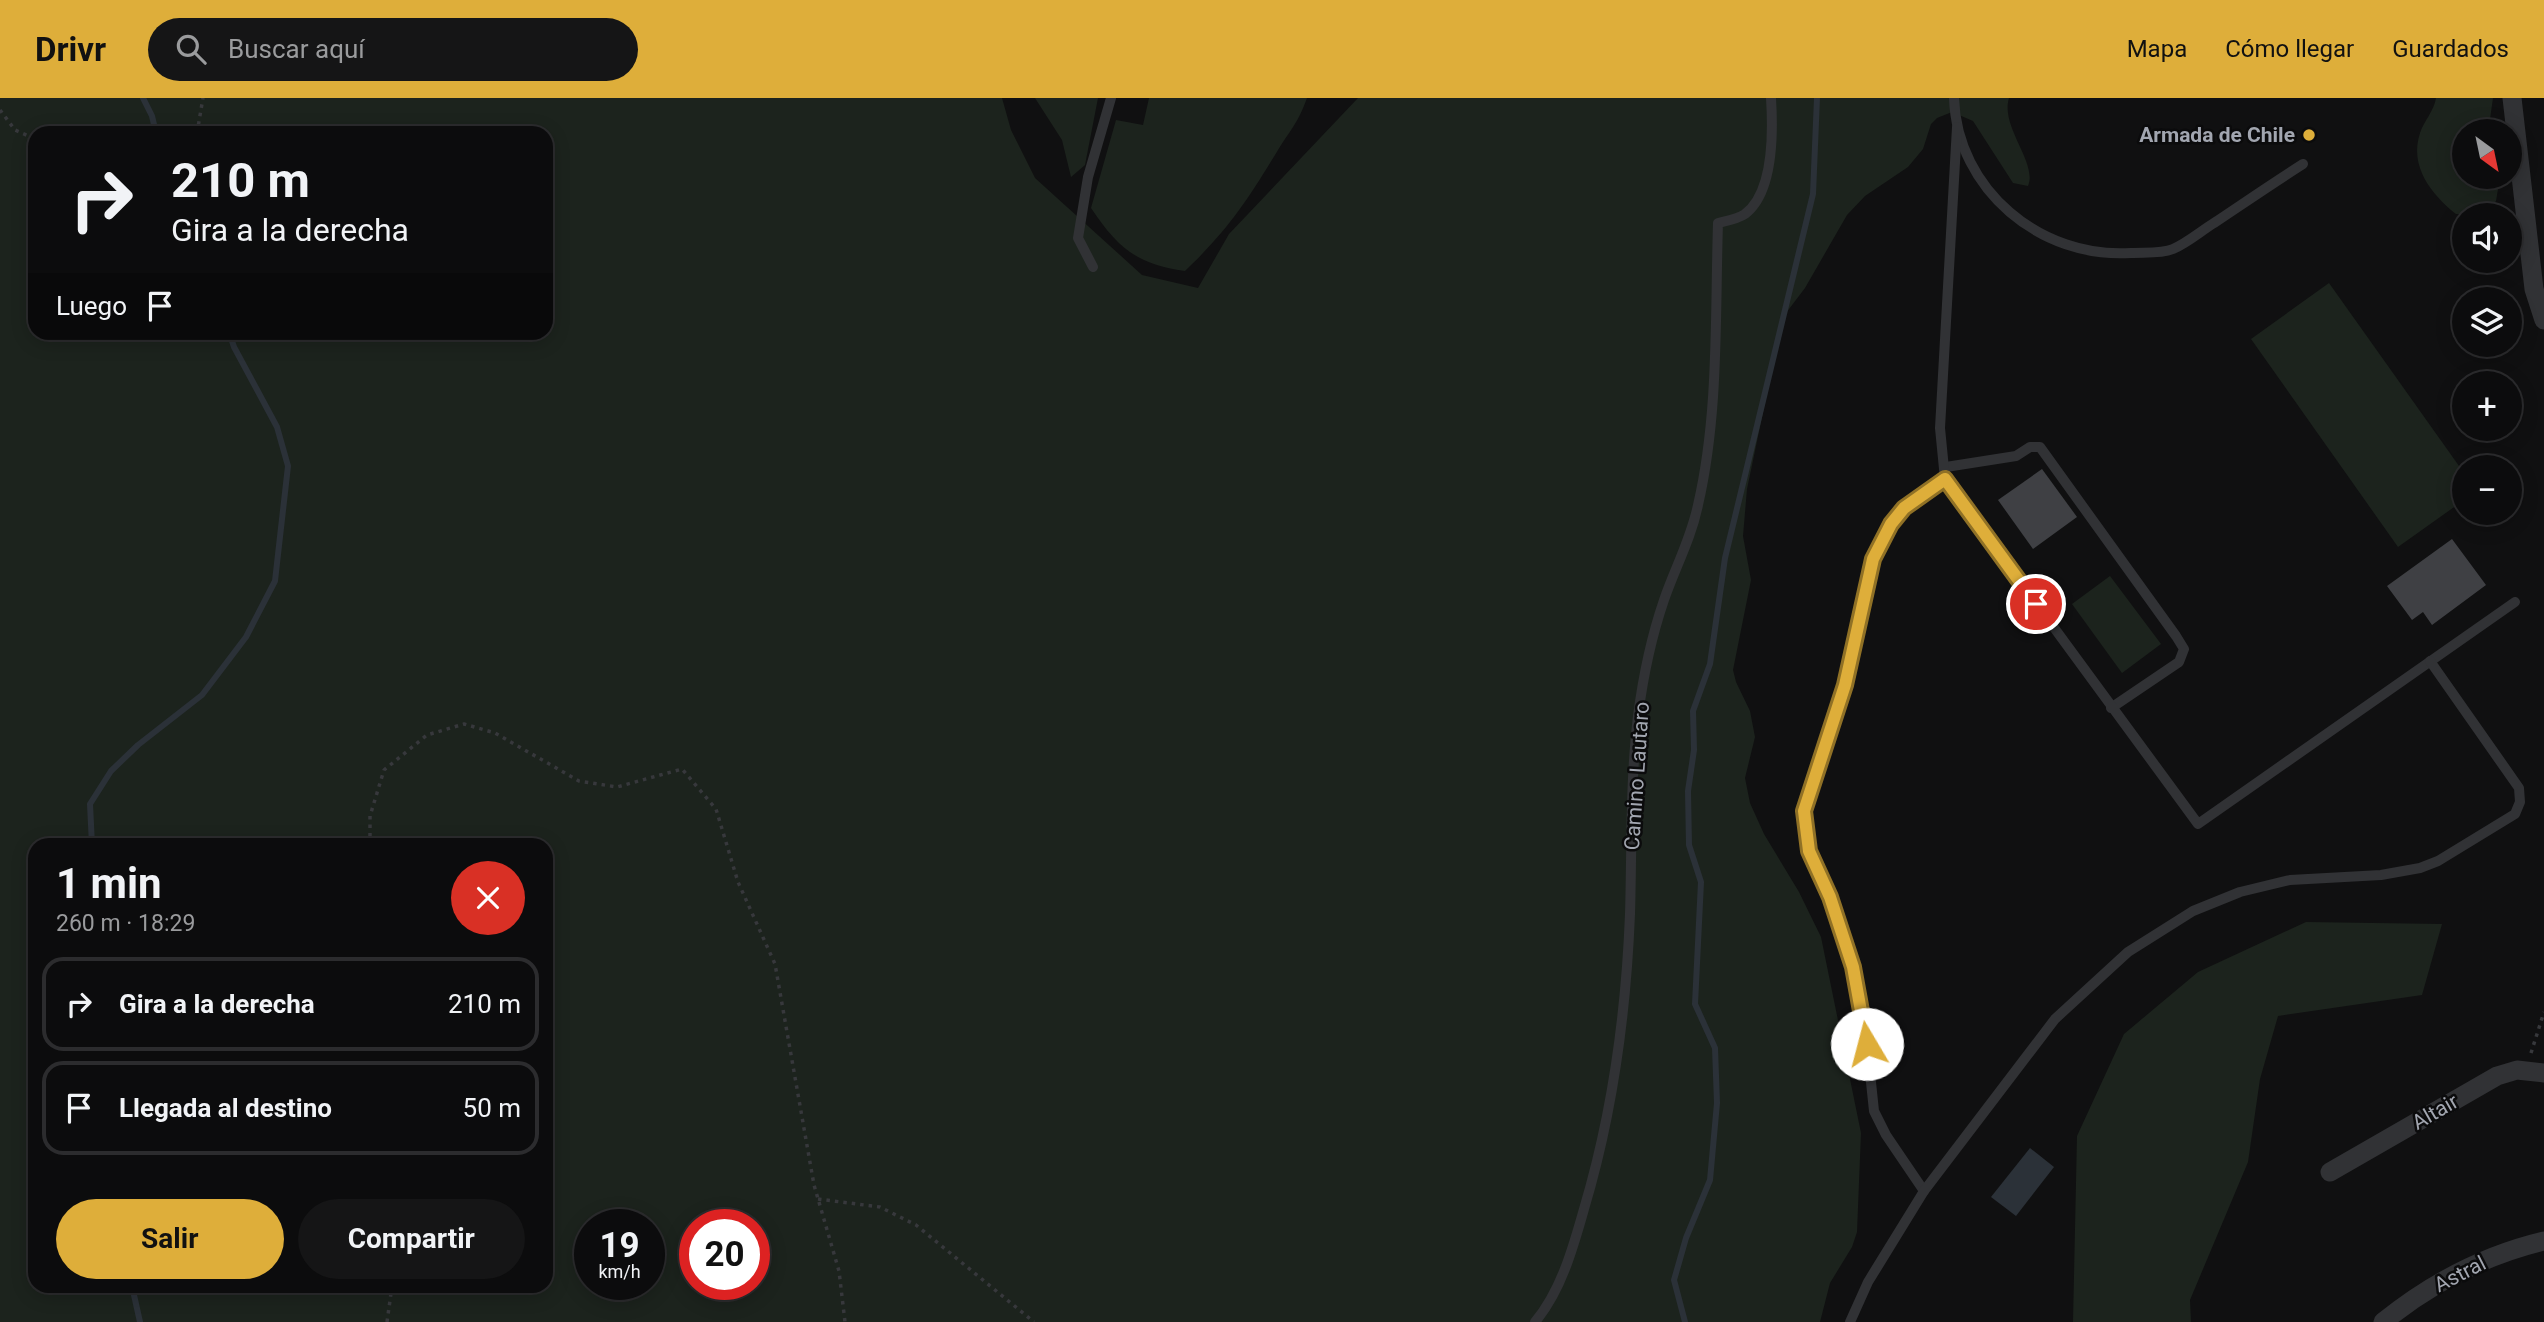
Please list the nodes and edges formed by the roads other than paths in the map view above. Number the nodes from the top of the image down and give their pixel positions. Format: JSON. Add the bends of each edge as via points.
{"nodes":[{"id":1,"x":1111,"y":98,"type":"edge"},
{"id":2,"x":1771,"y":98,"type":"edge"},
{"id":3,"x":1954,"y":98,"type":"edge"},
{"id":4,"x":2512,"y":98,"type":"edge"},
{"id":5,"x":1957,"y":127,"type":"junction"},
{"id":6,"x":2303,"y":164,"type":"dead end"},
{"id":7,"x":1093,"y":267,"type":"dead end"},
{"id":8,"x":2544,"y":320,"type":"edge"},
{"id":9,"x":1946,"y":467,"type":"junction"},
{"id":10,"x":1945,"y":479,"type":"junction"},
{"id":11,"x":2515,"y":602,"type":"dead end"},
{"id":12,"x":2430,"y":661,"type":"junction"},
{"id":13,"x":2111,"y":708,"type":"junction"},
{"id":14,"x":2535,"y":1072,"type":"edge"},
{"id":15,"x":2330,"y":1172,"type":"dead end"},
{"id":16,"x":1924,"y":1191,"type":"junction"},
{"id":17,"x":2544,"y":1241,"type":"edge"},
{"id":18,"x":1535,"y":1322,"type":"edge"},
{"id":19,"x":1850,"y":1322,"type":"edge"},
{"id":20,"x":2384,"y":1322,"type":"edge"}],
"edges":[{"from":1,"to":7,"type":"lane","via":[[1088,177],[1078,238]]},
{"from":2,"to":18,"type":"lane","name":"Camino Lautaro","via":[[1772,150],[1762,185],[1745,214],[1718,223],[1712,411],[1705,475],[1688,543],[1654,632],[1638,715],[1627,972],[1607,1124],[1557,1287]]},
{"from":3,"to":5,"type":"lane"},
{"from":4,"to":8,"type":"street","via":[[2534,289]]},
{"from":5,"to":6,"type":"lane","via":[[1978,176],[2014,217],[2050,239],[2092,252],[2172,250]]},
{"from":5,"to":9,"type":"lane","via":[[1940,428]]},
{"from":9,"to":10,"type":"lane"},
{"from":9,"to":13,"type":"lane","via":[[2016,456],[2030,447],[2040,447],[2176,636],[2184,649],[2179,662]]},
{"from":10,"to":13,"type":"lane"},
{"from":10,"to":16,"type":"lane","via":[[1904,508],[1873,559],[1845,685],[1807,800],[1804,823],[1809,851],[1853,967],[1874,1111]]},
{"from":11,"to":12,"type":"lane"},
{"from":12,"to":13,"type":"lane","via":[[2198,824]]},
{"from":12,"to":16,"type":"lane","via":[[2519,788],[2521,802],[2511,819],[2420,868],[2264,885],[2216,901],[2149,937],[2102,973],[2055,1019]]},
{"from":14,"to":15,"type":"street","name":"Altair","via":[[2497,1076]]},
{"from":16,"to":19,"type":"lane","via":[[1868,1282]]},
{"from":17,"to":20,"type":"street","name":"Astral","via":[[2457,1273]]}]}
